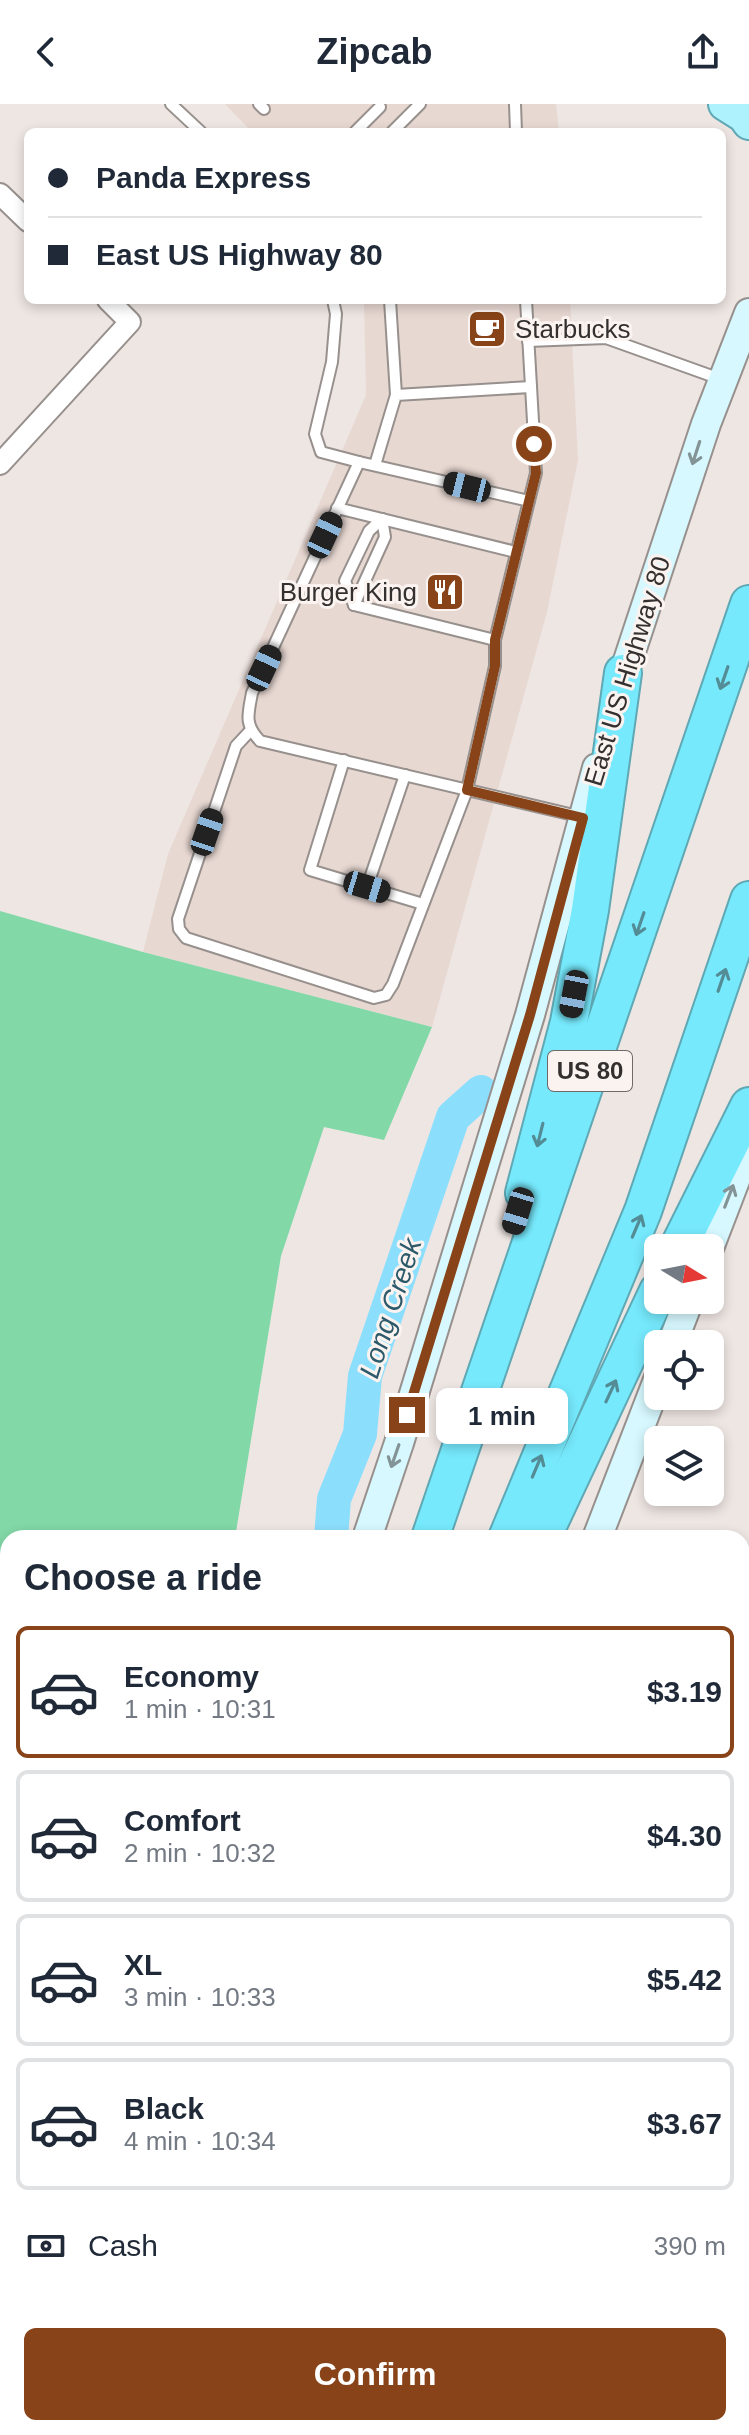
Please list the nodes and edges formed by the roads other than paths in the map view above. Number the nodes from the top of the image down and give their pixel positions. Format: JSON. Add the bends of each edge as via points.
{"nodes":[{"id":1,"x":171,"y":104,"type":"edge"},
{"id":2,"x":420,"y":104,"type":"edge"},
{"id":3,"x":515,"y":104,"type":"edge"},
{"id":4,"x":725,"y":104,"type":"edge"},
{"id":5,"x":380,"y":107,"type":"dead end"},
{"id":6,"x":749,"y":123,"type":"edge"},
{"id":7,"x":197,"y":128,"type":"edge"},
{"id":8,"x":359,"y":128,"type":"edge"},
{"id":9,"x":396,"y":128,"type":"edge"},
{"id":10,"x":516,"y":128,"type":"edge"},
{"id":11,"x":0,"y":194,"type":"edge"},
{"id":12,"x":24,"y":217,"type":"edge"},
{"id":13,"x":112,"y":304,"type":"edge"},
{"id":14,"x":334,"y":304,"type":"edge"},
{"id":15,"x":390,"y":304,"type":"edge"},
{"id":16,"x":526,"y":304,"type":"edge"},
{"id":17,"x":749,"y":313,"type":"edge"},
{"id":18,"x":528,"y":341,"type":"junction"},
{"id":19,"x":723,"y":380,"type":"junction"},
{"id":20,"x":531,"y":387,"type":"junction"},
{"id":21,"x":396,"y":395,"type":"junction"},
{"id":22,"x":359,"y":462,"type":"junction"},
{"id":23,"x":0,"y":464,"type":"edge"},
{"id":24,"x":375,"y":465,"type":"junction"},
{"id":25,"x":529,"y":501,"type":"junction"},
{"id":26,"x":337,"y":508,"type":"junction"},
{"id":27,"x":382,"y":519,"type":"junction"},
{"id":28,"x":516,"y":552,"type":"junction"},
{"id":29,"x":749,"y":604,"type":"edge"},
{"id":30,"x":354,"y":605,"type":"junction"},
{"id":31,"x":495,"y":640,"type":"junction"},
{"id":32,"x":623,"y":673,"type":"junction"},
{"id":33,"x":250,"y":731,"type":"junction"},
{"id":34,"x":344,"y":760,"type":"junction"},
{"id":35,"x":405,"y":775,"type":"junction"},
{"id":36,"x":467,"y":790,"type":"junction"},
{"id":37,"x":583,"y":818,"type":"junction"},
{"id":38,"x":367,"y":887,"type":"junction"},
{"id":39,"x":749,"y":900,"type":"edge"},
{"id":40,"x":423,"y":904,"type":"junction"},
{"id":41,"x":749,"y":1106,"type":"edge"},
{"id":42,"x":749,"y":1144,"type":"edge"},
{"id":43,"x":685,"y":1234,"type":"edge"},
{"id":44,"x":714,"y":1234,"type":"edge"},
{"id":45,"x":647,"y":1314,"type":"edge"},
{"id":46,"x":646,"y":1410,"type":"edge"},
{"id":47,"x":370,"y":1530,"type":"edge"},
{"id":48,"x":424,"y":1530,"type":"edge"},
{"id":49,"x":433,"y":1530,"type":"edge"},
{"id":50,"x":510,"y":1530,"type":"edge"},
{"id":51,"x":546,"y":1530,"type":"edge"},
{"id":52,"x":600,"y":1530,"type":"edge"}],
"edges":[{"from":1,"to":7,"type":"lane"},
{"from":2,"to":9,"type":"lane"},
{"from":3,"to":10,"type":"lane"},
{"from":4,"to":6,"type":"main road"},
{"from":5,"to":8,"type":"lane"},
{"from":11,"to":12,"type":"street"},
{"from":13,"to":23,"type":"street","via":[[130,322]]},
{"from":14,"to":22,"type":"lane","via":[[332,362],[315,434],[321,452]]},
{"from":15,"to":21,"type":"lane"},
{"from":16,"to":18,"type":"lane"},
{"from":17,"to":19,"type":"main road","name":"East US Highway 80"},
{"from":18,"to":19,"type":"lane","via":[[606,338]]},
{"from":18,"to":20,"type":"lane"},
{"from":19,"to":32,"type":"main road","name":"East US Highway 80","one_way":true},
{"from":20,"to":21,"type":"lane"},
{"from":20,"to":25,"type":"lane","via":[[536,473]]},
{"from":21,"to":24,"type":"lane"},
{"from":22,"to":24,"type":"lane"},
{"from":22,"to":26,"type":"lane"},
{"from":24,"to":25,"type":"lane"},
{"from":25,"to":28,"type":"lane"},
{"from":26,"to":27,"type":"lane"},
{"from":26,"to":33,"type":"lane","via":[[252,693]]},
{"from":27,"to":28,"type":"lane"},
{"from":27,"to":30,"type":"lane","via":[[385,537]]},
{"from":27,"to":30,"type":"lane","via":[[369,531],[345,581]]},
{"from":28,"to":31,"type":"lane"},
{"from":29,"to":49,"type":"highway","number":"US 80","one_way":true},
{"from":30,"to":31,"type":"lane"},
{"from":31,"to":36,"type":"lane","via":[[495,666]]},
{"from":32,"to":37,"type":"main road","name":"East US Highway 80"},
{"from":32,"to":48,"type":"highway","one_way":true,"via":[[569,1022]]},
{"from":33,"to":34,"type":"lane","via":[[260,741]]},
{"from":33,"to":40,"type":"lane","via":[[236,746],[178,919],[186,938],[374,998],[386,995],[393,984]]},
{"from":34,"to":35,"type":"lane"},
{"from":34,"to":38,"type":"lane","via":[[310,870]]},
{"from":35,"to":36,"type":"lane"},
{"from":35,"to":38,"type":"lane"},
{"from":36,"to":37,"type":"lane"},
{"from":36,"to":40,"type":"lane"},
{"from":37,"to":47,"type":"main road","name":"East US Highway 80","one_way":true,"via":[[530,1015]]},
{"from":38,"to":40,"type":"lane"},
{"from":50,"to":39,"type":"highway","one_way":true,"via":[[643,1211]]},
{"from":41,"to":43,"type":"highway"},
{"from":44,"to":42,"type":"main road","one_way":true},
{"from":51,"to":45,"type":"highway","one_way":true},
{"from":46,"to":52,"type":"main road"}]}
